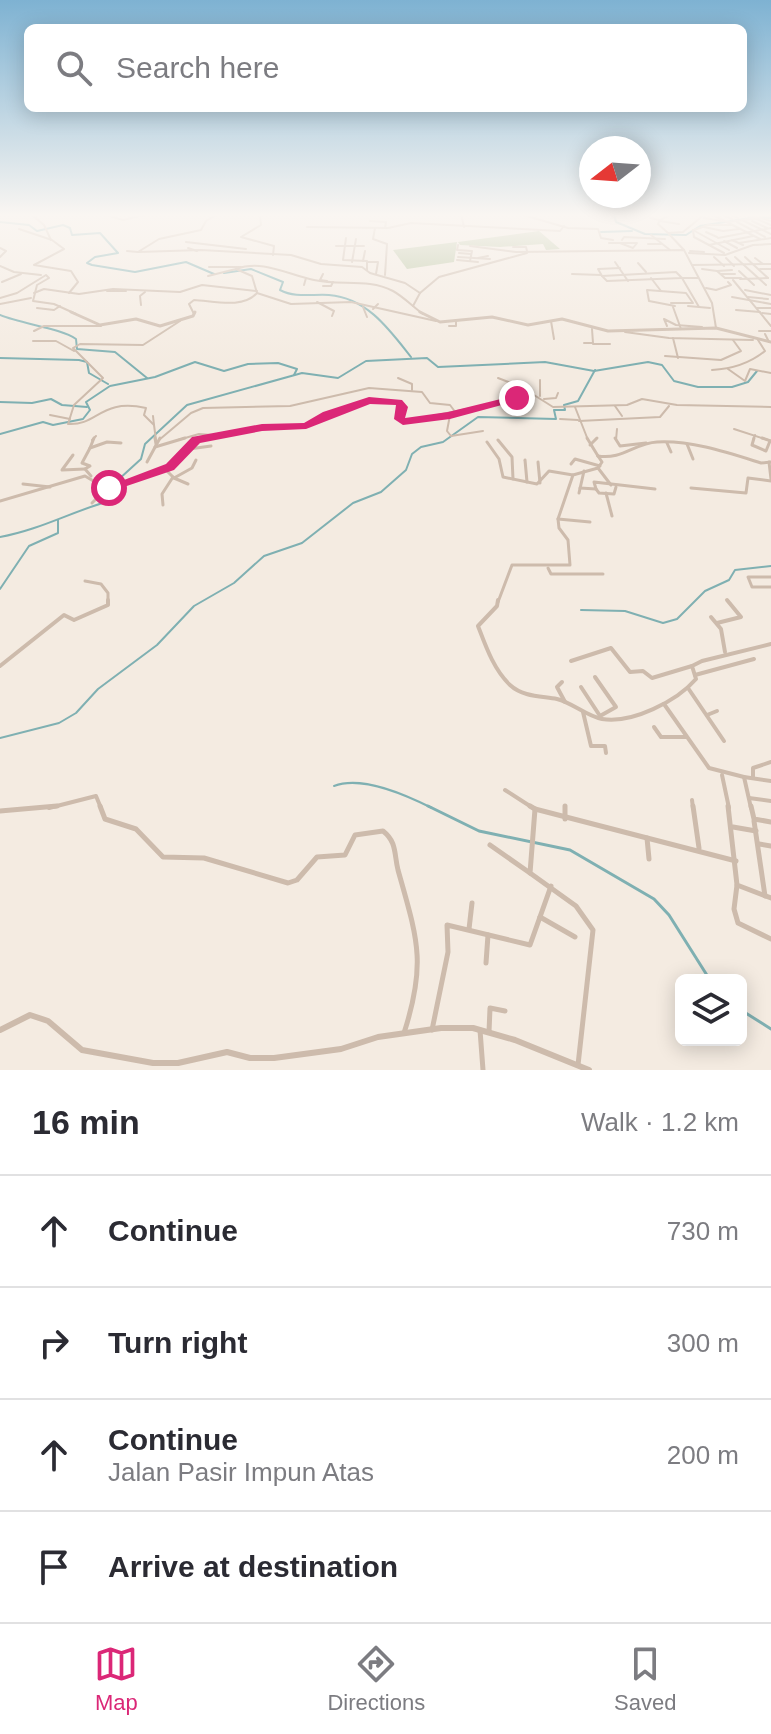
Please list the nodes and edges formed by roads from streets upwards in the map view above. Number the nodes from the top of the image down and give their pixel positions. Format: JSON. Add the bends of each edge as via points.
{"nodes":[{"id":1,"x":36,"y":264,"type":"edge"},
{"id":2,"x":336,"y":264,"type":"edge"},
{"id":3,"x":365,"y":264,"type":"edge"},
{"id":4,"x":378,"y":264,"type":"edge"},
{"id":5,"x":386,"y":264,"type":"edge"},
{"id":6,"x":477,"y":264,"type":"edge"},
{"id":7,"x":617,"y":264,"type":"edge"},
{"id":8,"x":639,"y":264,"type":"edge"},
{"id":9,"x":722,"y":264,"type":"edge"},
{"id":10,"x":763,"y":264,"type":"joint"},
{"id":11,"x":771,"y":264,"type":"edge"},
{"id":12,"x":692,"y":265,"type":"joint"},
{"id":13,"x":744,"y":265,"type":"junction"},
{"id":14,"x":753,"y":265,"type":"junction"},
{"id":15,"x":0,"y":266,"type":"edge"},
{"id":16,"x":351,"y":266,"type":"joint"},
{"id":17,"x":724,"y":266,"type":"junction"},
{"id":18,"x":734,"y":266,"type":"joint"},
{"id":19,"x":209,"y":267,"type":"dead end"},
{"id":20,"x":238,"y":268,"type":"junction"},
{"id":21,"x":620,"y":268,"type":"junction"},
{"id":22,"x":710,"y":268,"type":"junction"},
{"id":23,"x":702,"y":269,"type":"dead end"},
{"id":24,"x":761,"y":269,"type":"junction"},
{"id":25,"x":771,"y":269,"type":"edge"},
{"id":26,"x":367,"y":270,"type":"junction"},
{"id":27,"x":732,"y":270,"type":"dead end"},
{"id":28,"x":749,"y":270,"type":"junction"},
{"id":29,"x":717,"y":271,"type":"junction"},
{"id":30,"x":24,"y":273,"type":"junction"},
{"id":31,"x":663,"y":273,"type":"junction"},
{"id":32,"x":376,"y":274,"type":"junction"},
{"id":33,"x":572,"y":274,"type":"dead end"},
{"id":34,"x":624,"y":274,"type":"junction"},
{"id":35,"x":647,"y":274,"type":"junction"},
{"id":36,"x":721,"y":274,"type":"junction"},
{"id":37,"x":735,"y":274,"type":"dead end"},
{"id":38,"x":41,"y":275,"type":"junction"},
{"id":39,"x":385,"y":275,"type":"junction"},
{"id":40,"x":602,"y":275,"type":"junction"},
{"id":41,"x":208,"y":276,"type":"dead end"},
{"id":42,"x":322,"y":276,"type":"dead end"},
{"id":43,"x":768,"y":276,"type":"dead end"},
{"id":44,"x":306,"y":278,"type":"junction"},
{"id":45,"x":682,"y":278,"type":"junction"},
{"id":46,"x":698,"y":278,"type":"junction"},
{"id":47,"x":741,"y":278,"type":"dead end"},
{"id":48,"x":758,"y":278,"type":"junction"},
{"id":49,"x":652,"y":279,"type":"junction"},
{"id":50,"x":668,"y":279,"type":"junction"},
{"id":51,"x":748,"y":279,"type":"junction"},
{"id":52,"x":327,"y":280,"type":"junction"},
{"id":53,"x":628,"y":281,"type":"junction"},
{"id":54,"x":2,"y":282,"type":"edge"},
{"id":55,"x":333,"y":282,"type":"junction"},
{"id":56,"x":728,"y":282,"type":"dead end"},
{"id":57,"x":370,"y":284,"type":"junction"},
{"id":58,"x":304,"y":285,"type":"dead end"},
{"id":59,"x":766,"y":285,"type":"dead end"},
{"id":60,"x":323,"y":286,"type":"dead end"},
{"id":61,"x":366,"y":288,"type":"dead end"},
{"id":62,"x":706,"y":288,"type":"junction"},
{"id":63,"x":105,"y":289,"type":"junction"},
{"id":64,"x":148,"y":290,"type":"junction"},
{"id":65,"x":745,"y":290,"type":"junction"},
{"id":66,"x":768,"y":290,"type":"dead end"},
{"id":67,"x":126,"y":291,"type":"dead end"},
{"id":68,"x":661,"y":291,"type":"junction"},
{"id":69,"x":257,"y":292,"type":"junction"},
{"id":70,"x":758,"y":292,"type":"junction"},
{"id":71,"x":34,"y":293,"type":"junction"},
{"id":72,"x":68,"y":293,"type":"junction"},
{"id":73,"x":420,"y":293,"type":"junction"},
{"id":74,"x":771,"y":295,"type":"edge"},
{"id":75,"x":732,"y":297,"type":"dead end"},
{"id":76,"x":748,"y":297,"type":"junction"},
{"id":77,"x":31,"y":298,"type":"junction"},
{"id":78,"x":768,"y":299,"type":"dead end"},
{"id":79,"x":0,"y":301,"type":"edge"},
{"id":80,"x":751,"y":301,"type":"junction"},
{"id":81,"x":317,"y":302,"type":"junction"},
{"id":82,"x":671,"y":303,"type":"junction"},
{"id":83,"x":378,"y":304,"type":"dead end"},
{"id":84,"x":771,"y":304,"type":"edge"},
{"id":85,"x":141,"y":305,"type":"dead end"},
{"id":86,"x":60,"y":306,"type":"junction"},
{"id":87,"x":413,"y":306,"type":"junction"},
{"id":88,"x":675,"y":306,"type":"junction"},
{"id":89,"x":363,"y":307,"type":"junction"},
{"id":90,"x":699,"y":307,"type":"junction"},
{"id":91,"x":37,"y":308,"type":"dead end"},
{"id":92,"x":710,"y":308,"type":"dead end"},
{"id":93,"x":757,"y":308,"type":"junction"},
{"id":94,"x":771,"y":308,"type":"edge"},
{"id":95,"x":373,"y":309,"type":"junction"},
{"id":96,"x":736,"y":310,"type":"dead end"},
{"id":97,"x":761,"y":313,"type":"junction"},
{"id":98,"x":771,"y":314,"type":"edge"},
{"id":99,"x":332,"y":316,"type":"dead end"},
{"id":100,"x":367,"y":317,"type":"dead end"},
{"id":101,"x":180,"y":321,"type":"junction"},
{"id":102,"x":551,"y":321,"type":"junction"},
{"id":103,"x":440,"y":322,"type":"junction"},
{"id":104,"x":456,"y":322,"type":"junction"},
{"id":105,"x":109,"y":324,"type":"junction"},
{"id":106,"x":449,"y":326,"type":"dead end"},
{"id":107,"x":667,"y":326,"type":"dead end"},
{"id":108,"x":680,"y":328,"type":"junction"},
{"id":109,"x":715,"y":328,"type":"junction"},
{"id":110,"x":771,"y":328,"type":"edge"},
{"id":111,"x":592,"y":329,"type":"junction"},
{"id":112,"x":696,"y":329,"type":"junction"},
{"id":113,"x":671,"y":330,"type":"junction"},
{"id":114,"x":34,"y":331,"type":"dead end"},
{"id":115,"x":623,"y":331,"type":"junction"},
{"id":116,"x":759,"y":331,"type":"dead end"},
{"id":117,"x":765,"y":334,"type":"dead end"},
{"id":118,"x":674,"y":338,"type":"junction"},
{"id":119,"x":554,"y":339,"type":"dead end"},
{"id":120,"x":705,"y":339,"type":"junction"},
{"id":121,"x":733,"y":340,"type":"junction"},
{"id":122,"x":755,"y":340,"type":"junction"},
{"id":123,"x":33,"y":341,"type":"dead end"},
{"id":124,"x":770,"y":342,"type":"edge"},
{"id":125,"x":584,"y":343,"type":"dead end"},
{"id":126,"x":593,"y":344,"type":"junction"},
{"id":127,"x":610,"y":344,"type":"dead end"},
{"id":128,"x":74,"y":351,"type":"junction"},
{"id":129,"x":665,"y":356,"type":"dead end"},
{"id":130,"x":678,"y":359,"type":"junction"},
{"id":131,"x":728,"y":369,"type":"junction"},
{"id":132,"x":712,"y":370,"type":"dead end"},
{"id":133,"x":771,"y":373,"type":"edge"},
{"id":134,"x":398,"y":378,"type":"dead end"},
{"id":135,"x":498,"y":378,"type":"dead end"},
{"id":136,"x":540,"y":380,"type":"dead end"},
{"id":137,"x":412,"y":390,"type":"junction"},
{"id":138,"x":558,"y":393,"type":"dead end"},
{"id":139,"x":523,"y":397,"type":"junction"},
{"id":140,"x":542,"y":397,"type":"junction"},
{"id":141,"x":507,"y":400,"type":"junction"},
{"id":142,"x":670,"y":404,"type":"junction"},
{"id":143,"x":525,"y":406,"type":"dead end"},
{"id":144,"x":615,"y":406,"type":"junction"},
{"id":145,"x":575,"y":407,"type":"junction"},
{"id":146,"x":771,"y":407,"type":"edge"},
{"id":147,"x":511,"y":410,"type":"dead end"},
{"id":148,"x":338,"y":411,"type":"junction"},
{"id":149,"x":456,"y":413,"type":"junction"},
{"id":150,"x":50,"y":415,"type":"dead end"},
{"id":151,"x":450,"y":415,"type":"junction"},
{"id":152,"x":153,"y":416,"type":"dead end"},
{"id":153,"x":343,"y":416,"type":"dead end"},
{"id":154,"x":622,"y":416,"type":"dead end"},
{"id":155,"x":560,"y":419,"type":"dead end"},
{"id":156,"x":579,"y":420,"type":"junction"},
{"id":157,"x":69,"y":421,"type":"junction"},
{"id":158,"x":154,"y":425,"type":"junction"},
{"id":159,"x":617,"y":429,"type":"dead end"},
{"id":160,"x":734,"y":429,"type":"dead end"},
{"id":161,"x":483,"y":431,"type":"dead end"},
{"id":162,"x":755,"y":435,"type":"junction"},
{"id":163,"x":96,"y":436,"type":"dead end"},
{"id":164,"x":216,"y":436,"type":"junction"},
{"id":165,"x":597,"y":438,"type":"dead end"},
{"id":166,"x":498,"y":440,"type":"dead end"},
{"id":167,"x":770,"y":441,"type":"edge"},
{"id":168,"x":154,"y":442,"type":"junction"},
{"id":169,"x":487,"y":442,"type":"dead end"},
{"id":170,"x":121,"y":443,"type":"dead end"},
{"id":171,"x":646,"y":443,"type":"junction"},
{"id":172,"x":667,"y":443,"type":"junction"},
{"id":173,"x":687,"y":444,"type":"junction"},
{"id":174,"x":590,"y":445,"type":"junction"},
{"id":175,"x":211,"y":446,"type":"dead end"},
{"id":176,"x":90,"y":448,"type":"junction"},
{"id":177,"x":186,"y":452,"type":"junction"},
{"id":178,"x":671,"y":452,"type":"dead end"},
{"id":179,"x":73,"y":455,"type":"dead end"},
{"id":180,"x":598,"y":456,"type":"junction"},
{"id":181,"x":693,"y":459,"type":"dead end"},
{"id":182,"x":196,"y":460,"type":"dead end"},
{"id":183,"x":525,"y":460,"type":"dead end"},
{"id":184,"x":147,"y":462,"type":"dead end"},
{"id":185,"x":538,"y":462,"type":"dead end"},
{"id":186,"x":770,"y":462,"type":"edge"},
{"id":187,"x":571,"y":464,"type":"dead end"},
{"id":188,"x":599,"y":467,"type":"junction"},
{"id":189,"x":85,"y":469,"type":"junction"},
{"id":190,"x":165,"y":469,"type":"junction"},
{"id":191,"x":584,"y":471,"type":"junction"},
{"id":192,"x":573,"y":475,"type":"junction"},
{"id":193,"x":92,"y":477,"type":"junction"},
{"id":194,"x":174,"y":477,"type":"junction"},
{"id":195,"x":513,"y":479,"type":"junction"},
{"id":196,"x":771,"y":480,"type":"edge"},
{"id":197,"x":527,"y":482,"type":"junction"},
{"id":198,"x":581,"y":482,"type":"junction"},
{"id":199,"x":594,"y":482,"type":"junction"},
{"id":200,"x":540,"y":483,"type":"junction"},
{"id":201,"x":23,"y":484,"type":"dead end"},
{"id":202,"x":188,"y":484,"type":"dead end"},
{"id":203,"x":611,"y":485,"type":"junction"},
{"id":204,"x":54,"y":487,"type":"junction"},
{"id":205,"x":616,"y":487,"type":"junction"},
{"id":206,"x":109,"y":488,"type":"junction"},
{"id":207,"x":691,"y":488,"type":"dead end"},
{"id":208,"x":596,"y":489,"type":"junction"},
{"id":209,"x":655,"y":489,"type":"dead end"},
{"id":210,"x":606,"y":493,"type":"junction"},
{"id":211,"x":614,"y":494,"type":"junction"},
{"id":212,"x":616,"y":500,"type":"dead end"},
{"id":213,"x":0,"y":501,"type":"edge"},
{"id":214,"x":92,"y":503,"type":"dead end"},
{"id":215,"x":163,"y":505,"type":"dead end"},
{"id":216,"x":612,"y":516,"type":"dead end"},
{"id":217,"x":558,"y":519,"type":"junction"},
{"id":218,"x":590,"y":522,"type":"dead end"},
{"id":219,"x":548,"y":566,"type":"junction"},
{"id":220,"x":603,"y":574,"type":"dead end"},
{"id":221,"x":771,"y":577,"type":"edge"},
{"id":222,"x":85,"y":581,"type":"dead end"},
{"id":223,"x":771,"y":587,"type":"edge"},
{"id":224,"x":727,"y":600,"type":"dead end"},
{"id":225,"x":711,"y":617,"type":"dead end"},
{"id":226,"x":717,"y":623,"type":"junction"},
{"id":227,"x":771,"y":644,"type":"edge"},
{"id":228,"x":725,"y":652,"type":"junction"},
{"id":229,"x":754,"y":659,"type":"dead end"},
{"id":230,"x":571,"y":661,"type":"dead end"},
{"id":231,"x":0,"y":666,"type":"edge"},
{"id":232,"x":692,"y":666,"type":"junction"},
{"id":233,"x":695,"y":675,"type":"junction"},
{"id":234,"x":595,"y":677,"type":"dead end"},
{"id":235,"x":562,"y":682,"type":"dead end"},
{"id":236,"x":581,"y":687,"type":"dead end"},
{"id":237,"x":688,"y":688,"type":"junction"},
{"id":238,"x":565,"y":702,"type":"junction"},
{"id":239,"x":664,"y":704,"type":"junction"},
{"id":240,"x":717,"y":711,"type":"dead end"},
{"id":241,"x":583,"y":712,"type":"junction"},
{"id":242,"x":707,"y":715,"type":"junction"},
{"id":243,"x":601,"y":718,"type":"junction"},
{"id":244,"x":654,"y":727,"type":"dead end"},
{"id":245,"x":686,"y":737,"type":"junction"},
{"id":246,"x":724,"y":741,"type":"dead end"},
{"id":247,"x":606,"y":753,"type":"dead end"},
{"id":248,"x":771,"y":762,"type":"edge"},
{"id":249,"x":722,"y":774,"type":"junction"},
{"id":250,"x":744,"y":777,"type":"junction"},
{"id":251,"x":753,"y":778,"type":"junction"},
{"id":252,"x":771,"y":781,"type":"edge"},
{"id":253,"x":505,"y":790,"type":"dead end"},
{"id":254,"x":749,"y":798,"type":"junction"},
{"id":255,"x":692,"y":800,"type":"dead end"},
{"id":256,"x":771,"y":801,"type":"edge"},
{"id":257,"x":565,"y":806,"type":"dead end"},
{"id":258,"x":535,"y":809,"type":"junction"},
{"id":259,"x":0,"y":811,"type":"edge"},
{"id":260,"x":565,"y":819,"type":"junction"},
{"id":261,"x":754,"y":819,"type":"junction"},
{"id":262,"x":771,"y":822,"type":"edge"},
{"id":263,"x":733,"y":827,"type":"junction"},
{"id":264,"x":756,"y":831,"type":"junction"},
{"id":265,"x":647,"y":838,"type":"junction"},
{"id":266,"x":758,"y":844,"type":"junction"},
{"id":267,"x":490,"y":845,"type":"dead end"},
{"id":268,"x":769,"y":847,"type":"edge"},
{"id":269,"x":699,"y":849,"type":"junction"},
{"id":270,"x":649,"y":859,"type":"dead end"},
{"id":271,"x":736,"y":861,"type":"junction"},
{"id":272,"x":761,"y":870,"type":"junction"},
{"id":273,"x":530,"y":873,"type":"junction"},
{"id":274,"x":771,"y":874,"type":"edge"},
{"id":275,"x":737,"y":885,"type":"junction"},
{"id":276,"x":551,"y":886,"type":"junction"},
{"id":277,"x":768,"y":897,"type":"edge"},
{"id":278,"x":472,"y":903,"type":"dead end"},
{"id":279,"x":540,"y":917,"type":"junction"},
{"id":280,"x":469,"y":929,"type":"junction"},
{"id":281,"x":488,"y":935,"type":"junction"},
{"id":282,"x":575,"y":937,"type":"dead end"},
{"id":283,"x":771,"y":939,"type":"edge"},
{"id":284,"x":486,"y":963,"type":"dead end"},
{"id":285,"x":505,"y":1011,"type":"dead end"},
{"id":286,"x":0,"y":1030,"type":"edge"},
{"id":287,"x":432,"y":1030,"type":"junction"},
{"id":288,"x":480,"y":1030,"type":"junction"},
{"id":289,"x":489,"y":1032,"type":"junction"},
{"id":290,"x":404,"y":1033,"type":"junction"},
{"id":291,"x":578,"y":1065,"type":"junction"},
{"id":292,"x":483,"y":1070,"type":"edge"},
{"id":293,"x":589,"y":1070,"type":"edge"}],
"edges":[{"from":1,"to":72,"type":"street","via":[[71,271],[78,282]]},
{"from":2,"to":16,"type":"street"},
{"from":3,"to":26,"type":"street"},
{"from":4,"to":32,"type":"street"},
{"from":5,"to":39,"type":"street"},
{"from":6,"to":73,"type":"street","via":[[439,277]]},
{"from":7,"to":21,"type":"street"},
{"from":8,"to":35,"type":"street"},
{"from":9,"to":17,"type":"street"},
{"from":10,"to":11,"type":"street"},
{"from":10,"to":14,"type":"street"},
{"from":12,"to":22,"type":"street"},
{"from":12,"to":46,"type":"street"},
{"from":13,"to":14,"type":"street"},
{"from":13,"to":18,"type":"street"},
{"from":13,"to":28,"type":"street"},
{"from":14,"to":24,"type":"street"},
{"from":15,"to":30,"type":"street"},
{"from":16,"to":26,"type":"street"},
{"from":17,"to":18,"type":"street"},
{"from":17,"to":22,"type":"street"},
{"from":19,"to":20,"type":"street"},
{"from":20,"to":41,"type":"street"},
{"from":20,"to":44,"type":"street","via":[[268,266]]},
{"from":20,"to":69,"type":"street","via":[[237,273],[251,275]]},
{"from":21,"to":34,"type":"street"},
{"from":21,"to":40,"type":"street","via":[[598,269]]},
{"from":22,"to":23,"type":"street"},
{"from":22,"to":29,"type":"street"},
{"from":24,"to":25,"type":"street"},
{"from":24,"to":28,"type":"street"},
{"from":24,"to":43,"type":"street"},
{"from":24,"to":48,"type":"street","via":[[768,278]]},
{"from":26,"to":32,"type":"street"},
{"from":27,"to":29,"type":"street"},
{"from":28,"to":48,"type":"street"},
{"from":28,"to":51,"type":"street","via":[[739,271]]},
{"from":29,"to":36,"type":"street"},
{"from":30,"to":38,"type":"street"},
{"from":30,"to":54,"type":"street"},
{"from":31,"to":35,"type":"street"},
{"from":31,"to":45,"type":"street","via":[[678,272]]},
{"from":31,"to":50,"type":"street"},
{"from":32,"to":39,"type":"street"},
{"from":33,"to":40,"type":"street"},
{"from":34,"to":35,"type":"street"},
{"from":34,"to":40,"type":"street"},
{"from":34,"to":53,"type":"street"},
{"from":35,"to":49,"type":"street"},
{"from":36,"to":37,"type":"street"},
{"from":36,"to":47,"type":"street"},
{"from":38,"to":71,"type":"street","via":[[50,277]]},
{"from":38,"to":79,"type":"street"},
{"from":39,"to":73,"type":"street"},
{"from":40,"to":53,"type":"street","via":[[607,281]]},
{"from":42,"to":52,"type":"street"},
{"from":44,"to":52,"type":"street"},
{"from":44,"to":58,"type":"street"},
{"from":45,"to":46,"type":"street"},
{"from":45,"to":50,"type":"street"},
{"from":45,"to":90,"type":"street"},
{"from":46,"to":62,"type":"street"},
{"from":48,"to":51,"type":"street"},
{"from":48,"to":59,"type":"street"},
{"from":49,"to":50,"type":"street"},
{"from":49,"to":53,"type":"street"},
{"from":49,"to":68,"type":"street"},
{"from":51,"to":65,"type":"street","via":[[733,280]]},
{"from":51,"to":70,"type":"street"},
{"from":52,"to":55,"type":"street"},
{"from":55,"to":57,"type":"street"},
{"from":55,"to":60,"type":"street"},
{"from":56,"to":62,"type":"street","via":[[731,285],[722,289]]},
{"from":57,"to":61,"type":"street"},
{"from":57,"to":87,"type":"street","via":[[393,291]]},
{"from":62,"to":109,"type":"street"},
{"from":63,"to":64,"type":"street"},
{"from":63,"to":67,"type":"street"},
{"from":63,"to":72,"type":"street"},
{"from":64,"to":69,"type":"street","via":[[184,292],[202,285]]},
{"from":64,"to":85,"type":"street","via":[[140,296]]},
{"from":65,"to":70,"type":"street"},
{"from":65,"to":76,"type":"street"},
{"from":66,"to":74,"type":"street"},
{"from":68,"to":82,"type":"street","via":[[647,290],[649,301]]},
{"from":68,"to":82,"type":"street","via":[[686,293],[693,303]]},
{"from":69,"to":81,"type":"street","via":[[291,304]]},
{"from":69,"to":101,"type":"street","via":[[240,303],[191,301],[195,313]]},
{"from":70,"to":74,"type":"street"},
{"from":71,"to":72,"type":"street"},
{"from":71,"to":77,"type":"street"},
{"from":73,"to":87,"type":"street"},
{"from":75,"to":80,"type":"street"},
{"from":76,"to":78,"type":"street"},
{"from":76,"to":80,"type":"street"},
{"from":77,"to":79,"type":"street"},
{"from":77,"to":86,"type":"street"},
{"from":80,"to":84,"type":"street"},
{"from":80,"to":93,"type":"street"},
{"from":81,"to":89,"type":"street"},
{"from":81,"to":99,"type":"street","via":[[333,310]]},
{"from":82,"to":88,"type":"street"},
{"from":83,"to":95,"type":"street"},
{"from":86,"to":91,"type":"street"},
{"from":86,"to":105,"type":"street"},
{"from":87,"to":103,"type":"street"},
{"from":88,"to":90,"type":"street"},
{"from":88,"to":108,"type":"street"},
{"from":89,"to":95,"type":"street"},
{"from":89,"to":100,"type":"street"},
{"from":90,"to":92,"type":"street"},
{"from":93,"to":94,"type":"street"},
{"from":93,"to":97,"type":"street"},
{"from":95,"to":103,"type":"street"},
{"from":96,"to":97,"type":"street"},
{"from":97,"to":98,"type":"street"},
{"from":97,"to":110,"type":"street"},
{"from":101,"to":105,"type":"street","via":[[160,326],[136,319]]},
{"from":101,"to":128,"type":"street","via":[[143,345],[80,344]]},
{"from":102,"to":104,"type":"street","via":[[528,325],[492,317]]},
{"from":102,"to":111,"type":"street","via":[[562,319]]},
{"from":102,"to":119,"type":"street"},
{"from":103,"to":104,"type":"street"},
{"from":104,"to":106,"type":"street"},
{"from":105,"to":114,"type":"street","via":[[44,326]]},
{"from":107,"to":108,"type":"street","via":[[664,319]]},
{"from":108,"to":109,"type":"street"},
{"from":108,"to":112,"type":"street"},
{"from":108,"to":113,"type":"street"},
{"from":109,"to":112,"type":"street"},
{"from":109,"to":122,"type":"street"},
{"from":110,"to":116,"type":"street"},
{"from":111,"to":115,"type":"street"},
{"from":111,"to":126,"type":"street"},
{"from":112,"to":120,"type":"street"},
{"from":113,"to":115,"type":"street"},
{"from":113,"to":118,"type":"street"},
{"from":115,"to":118,"type":"street"},
{"from":117,"to":124,"type":"street"},
{"from":118,"to":120,"type":"street"},
{"from":118,"to":130,"type":"street"},
{"from":120,"to":121,"type":"street"},
{"from":121,"to":122,"type":"street"},
{"from":121,"to":130,"type":"street","via":[[741,351],[730,358]]},
{"from":122,"to":124,"type":"street"},
{"from":122,"to":131,"type":"street","via":[[764,353]]},
{"from":123,"to":128,"type":"street","via":[[56,341]]},
{"from":125,"to":126,"type":"street"},
{"from":126,"to":127,"type":"street"},
{"from":128,"to":157,"type":"street","via":[[103,378],[74,405]]},
{"from":129,"to":130,"type":"street"},
{"from":131,"to":132,"type":"street"},
{"from":131,"to":133,"type":"street","via":[[745,381],[750,369]]},
{"from":134,"to":137,"type":"street","via":[[412,384]]},
{"from":135,"to":139,"type":"street","via":[[519,386]]},
{"from":136,"to":140,"type":"street"},
{"from":137,"to":149,"type":"street","via":[[425,394],[432,404],[450,405]]},
{"from":137,"to":168,"type":"street","via":[[369,388],[290,406],[203,408]]},
{"from":138,"to":140,"type":"street","via":[[556,398]]},
{"from":139,"to":140,"type":"street"},
{"from":139,"to":141,"type":"street"},
{"from":139,"to":143,"type":"street"},
{"from":140,"to":145,"type":"street","via":[[551,407]]},
{"from":141,"to":147,"type":"street"},
{"from":141,"to":149,"type":"street"},
{"from":142,"to":144,"type":"street","via":[[642,399]]},
{"from":142,"to":146,"type":"street"},
{"from":142,"to":156,"type":"street","via":[[660,417]]},
{"from":144,"to":145,"type":"street"},
{"from":144,"to":154,"type":"street"},
{"from":145,"to":156,"type":"street"},
{"from":148,"to":151,"type":"street","via":[[376,400],[399,402],[403,422]]},
{"from":148,"to":153,"type":"street"},
{"from":148,"to":164,"type":"street","via":[[306,426]]},
{"from":149,"to":151,"type":"street"},
{"from":150,"to":157,"type":"street"},
{"from":151,"to":161,"type":"street","via":[[451,436]]},
{"from":152,"to":158,"type":"street"},
{"from":155,"to":156,"type":"street"},
{"from":156,"to":174,"type":"street"},
{"from":157,"to":158,"type":"street","via":[[80,424],[108,404],[129,402],[146,408],[145,417]]},
{"from":158,"to":168,"type":"street"},
{"from":159,"to":171,"type":"street","via":[[620,446]]},
{"from":160,"to":162,"type":"street"},
{"from":162,"to":167,"type":"street"},
{"from":162,"to":167,"type":"street","via":[[752,445],[766,451]]},
{"from":163,"to":176,"type":"street"},
{"from":164,"to":168,"type":"street"},
{"from":164,"to":177,"type":"street","via":[[196,440]]},
{"from":165,"to":174,"type":"street"},
{"from":166,"to":195,"type":"street","via":[[512,457]]},
{"from":168,"to":184,"type":"street"},
{"from":169,"to":195,"type":"street","via":[[499,459],[501,476]]},
{"from":170,"to":176,"type":"street"},
{"from":171,"to":172,"type":"street"},
{"from":171,"to":180,"type":"street","via":[[627,456]]},
{"from":172,"to":173,"type":"street"},
{"from":172,"to":178,"type":"street"},
{"from":173,"to":181,"type":"street"},
{"from":173,"to":186,"type":"street"},
{"from":174,"to":180,"type":"street"},
{"from":175,"to":177,"type":"street"},
{"from":176,"to":189,"type":"street","via":[[82,460],[90,466]]},
{"from":177,"to":190,"type":"street"},
{"from":179,"to":189,"type":"street","via":[[62,472]]},
{"from":180,"to":188,"type":"street"},
{"from":182,"to":194,"type":"street"},
{"from":183,"to":197,"type":"street"},
{"from":185,"to":200,"type":"street"},
{"from":186,"to":196,"type":"street"},
{"from":187,"to":188,"type":"street","via":[[575,459]]},
{"from":188,"to":191,"type":"street"},
{"from":188,"to":203,"type":"street"},
{"from":189,"to":193,"type":"street"},
{"from":190,"to":194,"type":"street"},
{"from":190,"to":206,"type":"street"},
{"from":191,"to":192,"type":"street"},
{"from":191,"to":198,"type":"street"},
{"from":192,"to":200,"type":"street","via":[[549,471]]},
{"from":192,"to":217,"type":"street"},
{"from":193,"to":204,"type":"street"},
{"from":193,"to":206,"type":"street"},
{"from":194,"to":202,"type":"street"},
{"from":194,"to":215,"type":"street","via":[[162,494]]},
{"from":195,"to":197,"type":"street"},
{"from":196,"to":207,"type":"street","via":[[748,478],[746,493]]},
{"from":197,"to":200,"type":"street"},
{"from":198,"to":199,"type":"street"},
{"from":198,"to":208,"type":"street","via":[[580,490]]},
{"from":199,"to":203,"type":"street"},
{"from":199,"to":208,"type":"street"},
{"from":201,"to":204,"type":"street"},
{"from":203,"to":205,"type":"street"},
{"from":204,"to":213,"type":"street"},
{"from":205,"to":209,"type":"street"},
{"from":205,"to":211,"type":"street"},
{"from":206,"to":214,"type":"street"},
{"from":208,"to":210,"type":"street"},
{"from":210,"to":211,"type":"street"},
{"from":210,"to":216,"type":"street"},
{"from":211,"to":212,"type":"street"},
{"from":217,"to":218,"type":"street"},
{"from":217,"to":219,"type":"street","via":[[568,540],[570,564]]},
{"from":219,"to":220,"type":"street","via":[[551,574]]},
{"from":219,"to":238,"type":"street","via":[[512,565],[497,606],[478,629],[486,651],[515,689]]},
{"from":221,"to":223,"type":"street","via":[[748,577],[752,587]]},
{"from":222,"to":231,"type":"street","via":[[101,584],[108,605],[74,620],[64,615]]},
{"from":224,"to":226,"type":"street","via":[[741,617]]},
{"from":225,"to":226,"type":"street"},
{"from":226,"to":228,"type":"street"},
{"from":227,"to":228,"type":"street"},
{"from":228,"to":232,"type":"street"},
{"from":229,"to":233,"type":"street"},
{"from":230,"to":232,"type":"street","via":[[611,648],[630,672],[643,671],[652,678]]},
{"from":232,"to":233,"type":"street"},
{"from":233,"to":237,"type":"street"},
{"from":234,"to":243,"type":"street","via":[[616,707]]},
{"from":235,"to":238,"type":"street","via":[[557,687]]},
{"from":236,"to":243,"type":"street"},
{"from":237,"to":239,"type":"street"},
{"from":237,"to":242,"type":"street"},
{"from":238,"to":241,"type":"street"},
{"from":239,"to":243,"type":"street","via":[[625,717]]},
{"from":239,"to":245,"type":"street"},
{"from":240,"to":242,"type":"street"},
{"from":241,"to":243,"type":"street"},
{"from":241,"to":247,"type":"street","via":[[591,746],[605,746]]},
{"from":242,"to":246,"type":"street"},
{"from":244,"to":245,"type":"street","via":[[661,737]]},
{"from":245,"to":249,"type":"street","via":[[709,768]]},
{"from":248,"to":251,"type":"street","via":[[753,768]]},
{"from":249,"to":250,"type":"street"},
{"from":249,"to":263,"type":"street"},
{"from":250,"to":251,"type":"street"},
{"from":250,"to":254,"type":"street"},
{"from":251,"to":252,"type":"street"},
{"from":253,"to":258,"type":"street"},
{"from":254,"to":256,"type":"street"},
{"from":254,"to":261,"type":"street"},
{"from":255,"to":269,"type":"street"},
{"from":257,"to":260,"type":"street"},
{"from":258,"to":260,"type":"street"},
{"from":258,"to":273,"type":"street"},
{"from":259,"to":290,"type":"street","via":[[40,810],[96,796],[105,819],[136,829],[163,857],[204,858],[288,883],[317,857],[345,855],[355,835],[383,831],[394,842],[419,938],[419,984]]},
{"from":260,"to":265,"type":"street"},
{"from":261,"to":262,"type":"street"},
{"from":261,"to":264,"type":"street"},
{"from":263,"to":264,"type":"street"},
{"from":263,"to":271,"type":"street"},
{"from":264,"to":266,"type":"street"},
{"from":265,"to":269,"type":"street"},
{"from":265,"to":270,"type":"street"},
{"from":266,"to":268,"type":"street"},
{"from":266,"to":272,"type":"street"},
{"from":267,"to":273,"type":"street"},
{"from":269,"to":271,"type":"street"},
{"from":271,"to":275,"type":"street"},
{"from":272,"to":274,"type":"street"},
{"from":272,"to":277,"type":"street"},
{"from":273,"to":276,"type":"street"},
{"from":275,"to":277,"type":"street"},
{"from":275,"to":283,"type":"street","via":[[738,923]]},
{"from":276,"to":279,"type":"street"},
{"from":276,"to":291,"type":"street","via":[[584,913],[593,930]]},
{"from":278,"to":280,"type":"street"},
{"from":279,"to":281,"type":"street","via":[[530,945]]},
{"from":279,"to":282,"type":"street"},
{"from":280,"to":281,"type":"street"},
{"from":280,"to":287,"type":"street","via":[[447,925],[448,952]]},
{"from":281,"to":284,"type":"street"},
{"from":285,"to":289,"type":"street","via":[[490,1008]]},
{"from":286,"to":290,"type":"street","via":[[30,1015],[48,1021],[82,1050],[163,1064],[227,1052],[274,1058]]},
{"from":287,"to":288,"type":"street"},
{"from":287,"to":290,"type":"street"},
{"from":288,"to":289,"type":"street"},
{"from":288,"to":292,"type":"street"},
{"from":289,"to":291,"type":"street"},
{"from":291,"to":293,"type":"street"}]}
